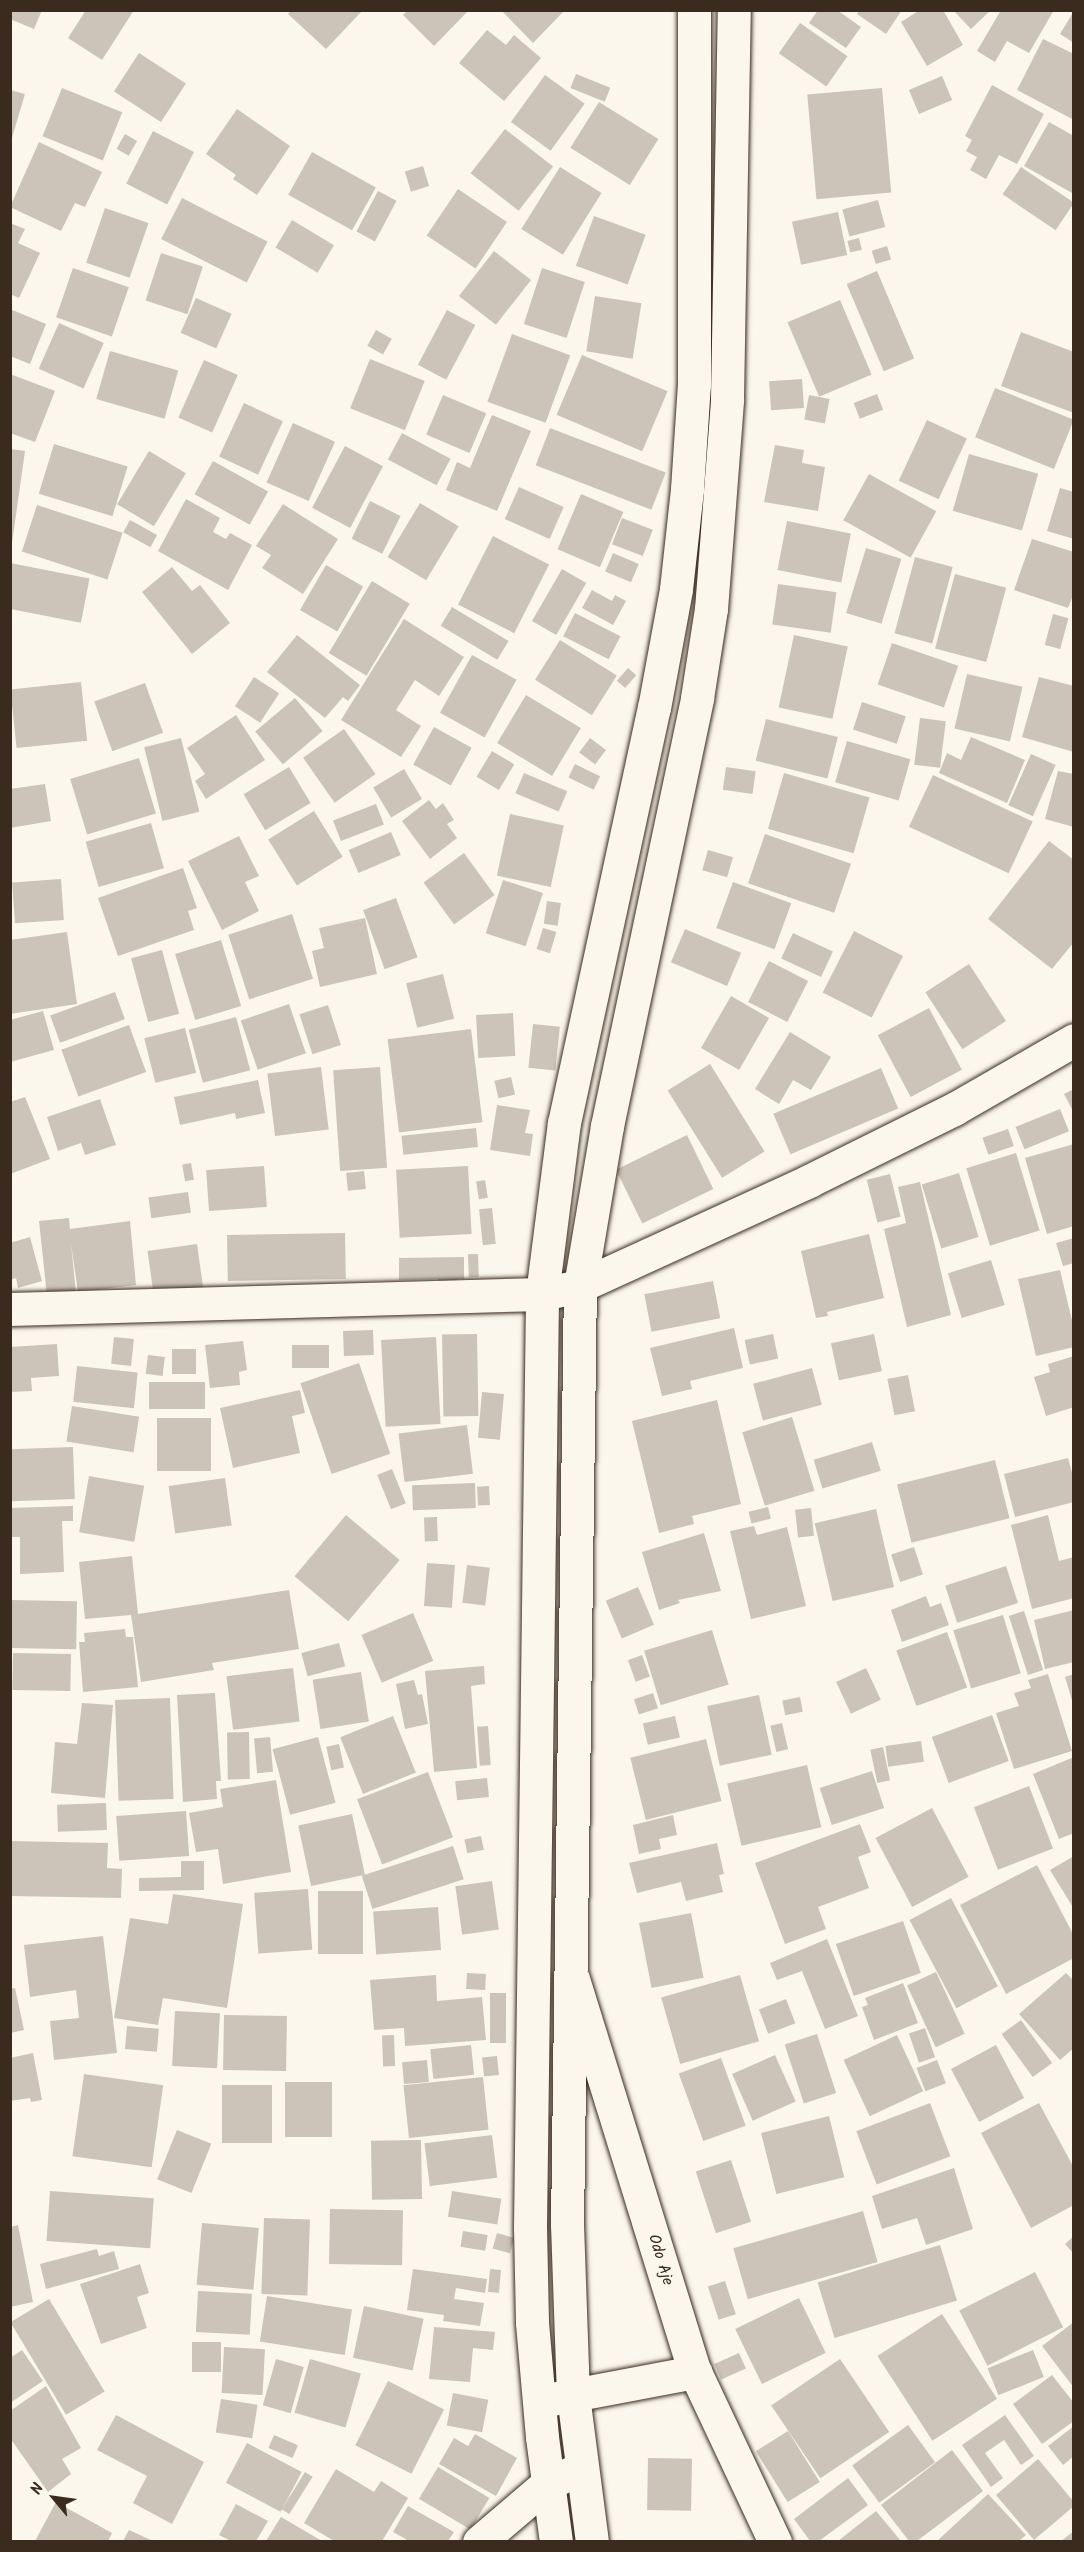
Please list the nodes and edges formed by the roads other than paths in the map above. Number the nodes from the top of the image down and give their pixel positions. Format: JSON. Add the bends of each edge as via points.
{"nodes":[{"id":1,"x":694,"y":10,"type":"edge"},
{"id":2,"x":734,"y":10,"type":"edge"},
{"id":3,"x":734,"y":55,"type":"junction"},
{"id":4,"x":694,"y":58,"type":"junction"},
{"id":5,"x":1074,"y":1040,"type":"edge"},
{"id":6,"x":580,"y":1286,"type":"junction"},
{"id":7,"x":542,"y":1294,"type":"junction"},
{"id":8,"x":10,"y":1309,"type":"edge"},
{"id":9,"x":570,"y":1969,"type":"junction"},
{"id":10,"x":695,"y":2372,"type":"junction"},
{"id":11,"x":573,"y":2396,"type":"junction"},
{"id":12,"x":538,"y":2401,"type":"junction"},
{"id":13,"x":581,"y":2468,"type":"junction"},
{"id":14,"x":547,"y":2484,"type":"junction"},
{"id":15,"x":479,"y":2541,"type":"edge"},
{"id":16,"x":556,"y":2541,"type":"edge"},
{"id":17,"x":592,"y":2541,"type":"edge"},
{"id":18,"x":775,"y":2541,"type":"edge"}],
"edges":[{"from":1,"to":4,"type":"main road"},
{"from":2,"to":3,"type":"main road"},
{"from":3,"to":4,"type":"main road"},
{"from":3,"to":6,"type":"main road","via":[[727,399],[711,609],[697,698],[607,1126]]},
{"from":4,"to":7,"type":"main road","via":[[694,384],[676,589],[564,1123]]},
{"from":5,"to":6,"type":"main road","via":[[954,1109],[809,1181]]},
{"from":6,"to":7,"type":"main road"},
{"from":6,"to":9,"type":"main road"},
{"from":7,"to":8,"type":"main road"},
{"from":7,"to":12,"type":"main road","via":[[530,2227]]},
{"from":9,"to":10,"type":"main road","name":"Odo Aje"},
{"from":9,"to":11,"type":"main road","via":[[567,2225]]},
{"from":10,"to":11,"type":"main road"},
{"from":10,"to":18,"type":"main road","name":"Odo Aje"},
{"from":11,"to":12,"type":"main road"},
{"from":11,"to":13,"type":"main road"},
{"from":12,"to":14,"type":"main road"},
{"from":13,"to":14,"type":"main road"},
{"from":13,"to":17,"type":"main road"},
{"from":14,"to":15,"type":"main road"},
{"from":14,"to":16,"type":"main road"}]}
